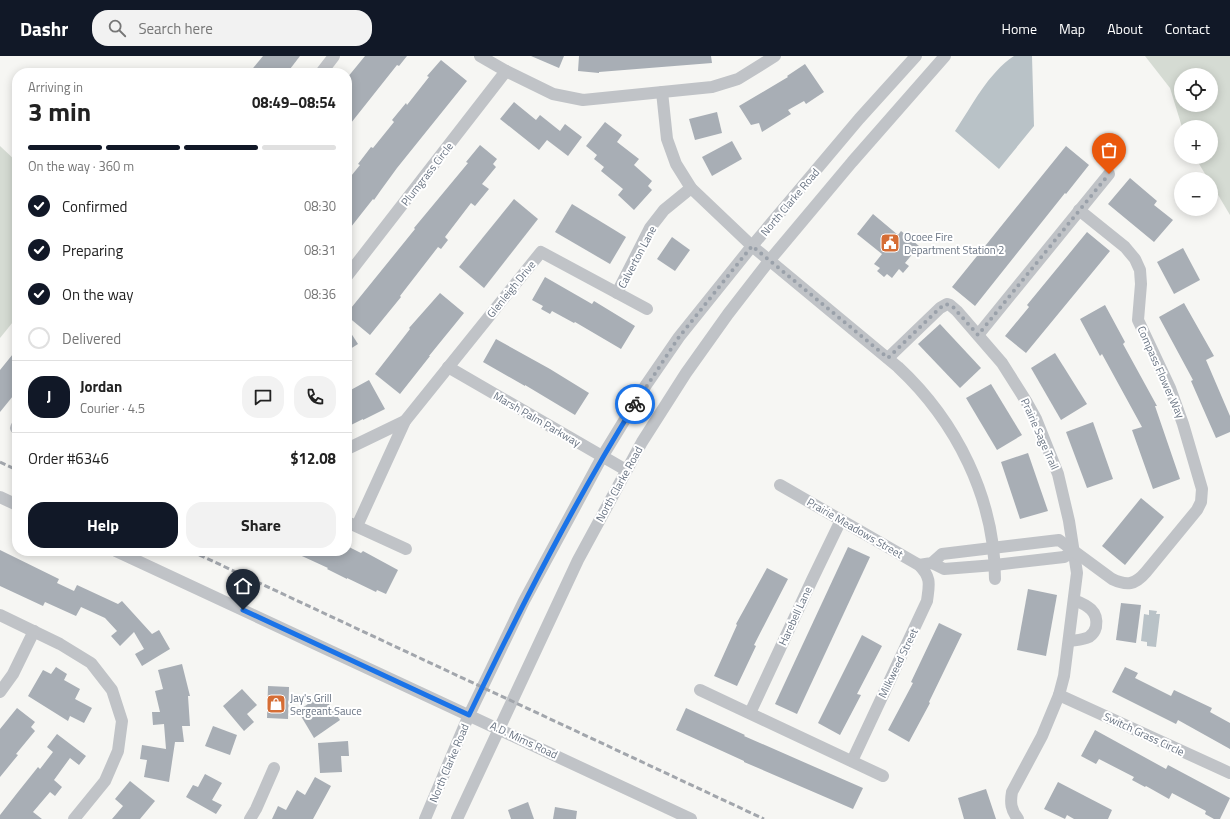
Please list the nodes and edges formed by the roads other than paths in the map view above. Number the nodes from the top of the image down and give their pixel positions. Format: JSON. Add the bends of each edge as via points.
{"nodes":[{"id":1,"x":334,"y":56,"type":"edge"},
{"id":2,"x":480,"y":56,"type":"edge"},
{"id":3,"x":775,"y":56,"type":"edge"},
{"id":4,"x":916,"y":56,"type":"edge"},
{"id":5,"x":945,"y":56,"type":"edge"},
{"id":6,"x":324,"y":68,"type":"edge"},
{"id":7,"x":506,"y":71,"type":"junction"},
{"id":8,"x":662,"y":92,"type":"junction"},
{"id":9,"x":1109,"y":174,"type":"dead end"},
{"id":10,"x":691,"y":188,"type":"junction"},
{"id":11,"x":1079,"y":210,"type":"junction"},
{"id":12,"x":752,"y":246,"type":"junction"},
{"id":13,"x":769,"y":260,"type":"junction"},
{"id":14,"x":352,"y":270,"type":"edge"},
{"id":15,"x":617,"y":293,"type":"junction"},
{"id":16,"x":647,"y":309,"type":"dead end"},
{"id":17,"x":978,"y":335,"type":"junction"},
{"id":18,"x":888,"y":358,"type":"junction"},
{"id":19,"x":448,"y":367,"type":"junction"},
{"id":20,"x":405,"y":421,"type":"junction"},
{"id":21,"x":352,"y":447,"type":"edge"},
{"id":22,"x":602,"y":456,"type":"junction"},
{"id":23,"x":626,"y":470,"type":"junction"},
{"id":24,"x":780,"y":484,"type":"dead end"},
{"id":25,"x":0,"y":497,"type":"edge"},
{"id":26,"x":12,"y":503,"type":"edge"},
{"id":27,"x":841,"y":520,"type":"junction"},
{"id":28,"x":352,"y":524,"type":"edge"},
{"id":29,"x":993,"y":548,"type":"junction"},
{"id":30,"x":406,"y":550,"type":"dead end"},
{"id":31,"x":1074,"y":551,"type":"junction"},
{"id":32,"x":957,"y":552,"type":"junction"},
{"id":33,"x":127,"y":556,"type":"edge"},
{"id":34,"x":932,"y":562,"type":"junction"},
{"id":35,"x":919,"y":565,"type":"junction"},
{"id":36,"x":994,"y":565,"type":"junction"},
{"id":37,"x":959,"y":568,"type":"junction"},
{"id":38,"x":994,"y":579,"type":"dead end"},
{"id":39,"x":1074,"y":600,"type":"junction"},
{"id":40,"x":0,"y":615,"type":"edge"},
{"id":41,"x":34,"y":631,"type":"junction"},
{"id":42,"x":1070,"y":641,"type":"junction"},
{"id":43,"x":700,"y":690,"type":"dead end"},
{"id":44,"x":0,"y":692,"type":"edge"},
{"id":45,"x":1059,"y":695,"type":"junction"},
{"id":46,"x":750,"y":713,"type":"junction"},
{"id":47,"x":469,"y":715,"type":"junction"},
{"id":48,"x":499,"y":729,"type":"junction"},
{"id":49,"x":852,"y":761,"type":"junction"},
{"id":50,"x":274,"y":768,"type":"dead end"},
{"id":51,"x":1230,"y":773,"type":"edge"},
{"id":52,"x":883,"y":776,"type":"dead end"},
{"id":53,"x":74,"y":819,"type":"edge"},
{"id":54,"x":250,"y":819,"type":"edge"},
{"id":55,"x":425,"y":819,"type":"edge"},
{"id":56,"x":457,"y":819,"type":"edge"},
{"id":57,"x":691,"y":819,"type":"edge"},
{"id":58,"x":1018,"y":819,"type":"edge"}],
"edges":[{"from":1,"to":6,"type":"street"},
{"from":2,"to":7,"type":"street"},
{"from":3,"to":8,"type":"street","via":[[738,79],[712,88]]},
{"from":4,"to":12,"type":"street","name":"North Clarke Road"},
{"from":5,"to":13,"type":"street","name":"North Clarke Road"},
{"from":7,"to":8,"type":"street","via":[[553,94],[583,100]]},
{"from":7,"to":14,"type":"street","name":"Plumgrass Circle"},
{"from":8,"to":10,"type":"street","via":[[667,139],[676,164]]},
{"from":9,"to":11,"type":"street"},
{"from":10,"to":12,"type":"street"},
{"from":10,"to":15,"type":"street","name":"Calverton Lane","via":[[664,210],[650,228]]},
{"from":11,"to":17,"type":"street"},
{"from":11,"to":31,"type":"street","name":"Compass Flower Way","via":[[1125,247],[1140,270],[1138,320],[1173,396],[1202,489],[1201,502],[1197,510],[1138,580],[1126,584],[1112,579]]},
{"from":12,"to":13,"type":"street"},
{"from":12,"to":22,"type":"street","name":"North Clarke Road","via":[[679,337]]},
{"from":13,"to":18,"type":"street"},
{"from":13,"to":23,"type":"street","name":"North Clarke Road","via":[[686,373]]},
{"from":15,"to":16,"type":"street","name":"Glenleigh Drive"},
{"from":15,"to":19,"type":"street","name":"Glenleigh Drive","via":[[541,252]]},
{"from":17,"to":18,"type":"street","name":"Prairie Sage Trail","via":[[953,307],[946,304]]},
{"from":17,"to":31,"type":"street","name":"Prairie Sage Trail","via":[[1014,381],[1044,437],[1058,474]]},
{"from":18,"to":29,"type":"street","via":[[929,400],[957,441],[985,506]]},
{"from":19,"to":20,"type":"street","name":"Glenleigh Drive"},
{"from":19,"to":22,"type":"street","name":"Marsh Palm Parkway"},
{"from":20,"to":21,"type":"street","name":"Glenleigh Drive"},
{"from":20,"to":28,"type":"street","name":"Glenleigh Drive"},
{"from":22,"to":23,"type":"street","name":"Marsh Palm Parkway"},
{"from":22,"to":47,"type":"street","name":"North Clarke Road","via":[[524,601]]},
{"from":23,"to":48,"type":"street","name":"North Clarke Road","via":[[578,560]]},
{"from":24,"to":27,"type":"street","name":"Prairie Meadows Street"},
{"from":25,"to":26,"type":"street"},
{"from":27,"to":35,"type":"street","name":"Prairie Meadows Street"},
{"from":27,"to":46,"type":"street","name":"Harebell Lane"},
{"from":28,"to":30,"type":"street","name":"Glenleigh Drive"},
{"from":29,"to":31,"type":"street","name":"Compass Flower Way","via":[[1059,540]]},
{"from":29,"to":32,"type":"street"},
{"from":29,"to":36,"type":"street"},
{"from":31,"to":36,"type":"street","via":[[1064,557]]},
{"from":31,"to":39,"type":"street","via":[[1078,573]]},
{"from":32,"to":34,"type":"street","via":[[942,554]]},
{"from":32,"to":37,"type":"street"},
{"from":33,"to":47,"type":"street","name":"A.D. Mims Road"},
{"from":34,"to":35,"type":"street"},
{"from":34,"to":37,"type":"street","via":[[944,569]]},
{"from":35,"to":49,"type":"street","name":"Milkweed Street","via":[[928,576],[926,601]]},
{"from":36,"to":37,"type":"street"},
{"from":36,"to":38,"type":"street"},
{"from":39,"to":42,"type":"street"},
{"from":39,"to":42,"type":"street","via":[[1094,612],[1097,623],[1096,630],[1090,637]]},
{"from":40,"to":41,"type":"street"},
{"from":41,"to":44,"type":"street","via":[[13,674]]},
{"from":41,"to":53,"type":"street","via":[[91,663],[112,690],[122,721],[118,751],[104,781]]},
{"from":42,"to":45,"type":"street"},
{"from":43,"to":46,"type":"street"},
{"from":45,"to":51,"type":"street","name":"Switch Grass Circle"},
{"from":45,"to":58,"type":"street","via":[[1042,736],[1012,792],[1010,801]]},
{"from":46,"to":49,"type":"street"},
{"from":47,"to":48,"type":"street","name":"A.D. Mims Road"},
{"from":47,"to":55,"type":"street","name":"North Clarke Road"},
{"from":48,"to":56,"type":"street","name":"North Clarke Road"},
{"from":48,"to":57,"type":"street","name":"A.D. Mims Road"},
{"from":49,"to":52,"type":"street"},
{"from":50,"to":54,"type":"street"}]}
